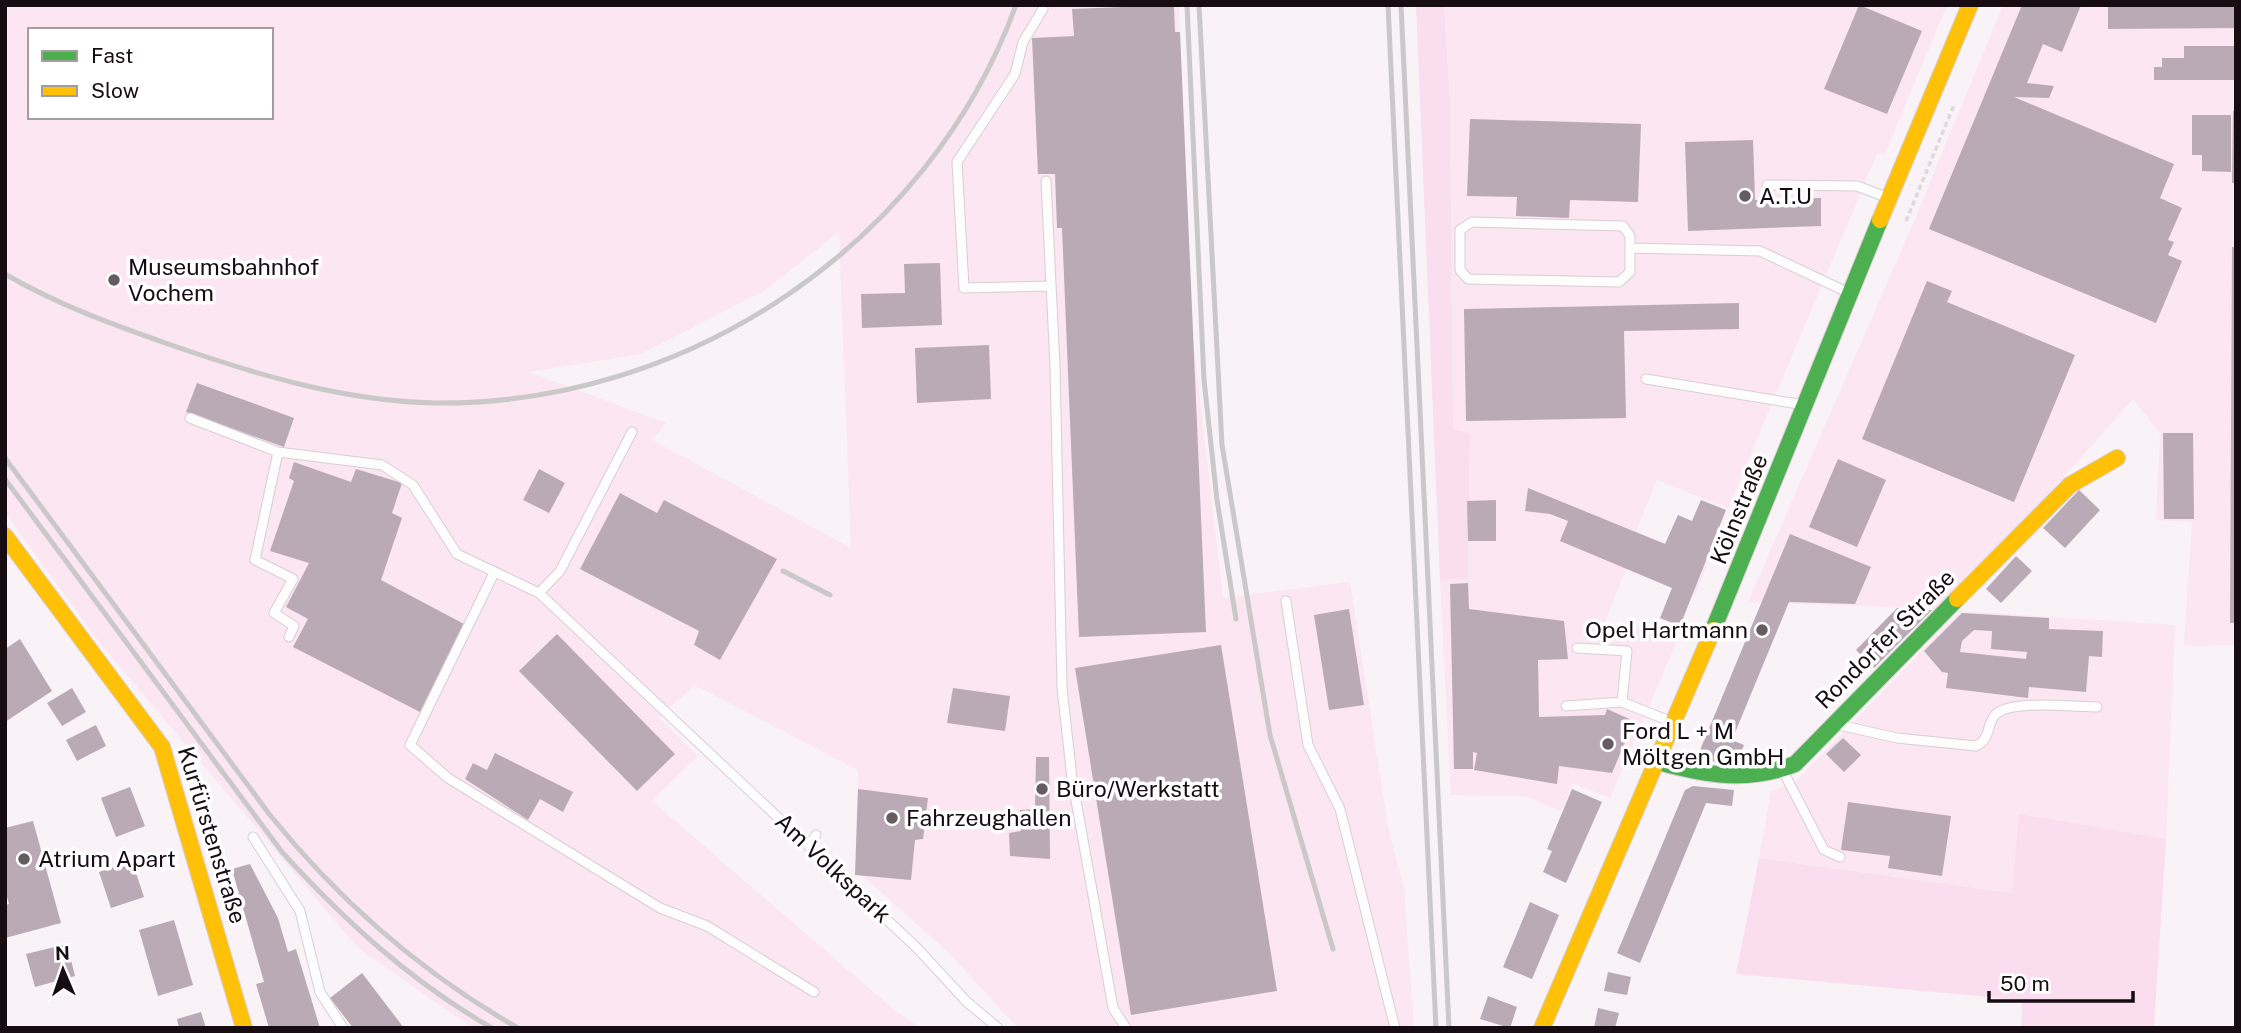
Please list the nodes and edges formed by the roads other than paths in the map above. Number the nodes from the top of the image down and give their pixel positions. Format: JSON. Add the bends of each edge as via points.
{"nodes":[{"id":1,"x":1970,"y":5,"type":"edge"},
{"id":2,"x":1043,"y":9,"type":"dead end"},
{"id":3,"x":1046,"y":181,"type":"dead end"},
{"id":4,"x":1767,"y":185,"type":"dead end"},
{"id":5,"x":1889,"y":198,"type":"junction"},
{"id":6,"x":1630,"y":248,"type":"junction"},
{"id":7,"x":1051,"y":286,"type":"junction"},
{"id":8,"x":1850,"y":293,"type":"junction"},
{"id":9,"x":1646,"y":379,"type":"dead end"},
{"id":10,"x":1806,"y":405,"type":"junction"},
{"id":11,"x":190,"y":418,"type":"dead end"},
{"id":12,"x":632,"y":432,"type":"dead end"},
{"id":13,"x":278,"y":452,"type":"junction"},
{"id":14,"x":2118,"y":458,"type":"dead end"},
{"id":15,"x":5,"y":536,"type":"edge"},
{"id":16,"x":494,"y":573,"type":"junction"},
{"id":17,"x":539,"y":593,"type":"junction"},
{"id":18,"x":1286,"y":601,"type":"dead end"},
{"id":19,"x":289,"y":637,"type":"dead end"},
{"id":20,"x":1577,"y":649,"type":"dead end"},
{"id":21,"x":1622,"y":702,"type":"junction"},
{"id":22,"x":1566,"y":706,"type":"dead end"},
{"id":23,"x":2097,"y":707,"type":"dead end"},
{"id":24,"x":1674,"y":723,"type":"junction"},
{"id":25,"x":1833,"y":724,"type":"junction"},
{"id":26,"x":1658,"y":762,"type":"junction"},
{"id":27,"x":1782,"y":770,"type":"junction"},
{"id":28,"x":816,"y":835,"type":"dead end"},
{"id":29,"x":253,"y":837,"type":"dead end"},
{"id":30,"x":809,"y":845,"type":"junction"},
{"id":31,"x":1840,"y":858,"type":"dead end"},
{"id":32,"x":814,"y":992,"type":"dead end"},
{"id":33,"x":244,"y":1028,"type":"edge"},
{"id":34,"x":343,"y":1028,"type":"edge"},
{"id":35,"x":998,"y":1028,"type":"edge"},
{"id":36,"x":1125,"y":1028,"type":"edge"},
{"id":37,"x":1395,"y":1028,"type":"edge"},
{"id":38,"x":1542,"y":1028,"type":"edge"}],
"edges":[{"from":1,"to":5,"type":"street","name":"Kölnstraße"},
{"from":2,"to":7,"type":"lane","via":[[1023,42],[1015,74],[957,162],[964,288]]},
{"from":3,"to":7,"type":"lane"},
{"from":4,"to":5,"type":"lane","via":[[1857,186]]},
{"from":5,"to":8,"type":"street","name":"Kölnstraße"},
{"from":6,"to":6,"type":"lane","via":[[1630,272],[1619,282],[1468,279],[1460,270],[1460,230],[1472,222],[1623,226],[1630,236]]},
{"from":6,"to":8,"type":"lane","via":[[1760,251]]},
{"from":7,"to":36,"type":"lane","via":[[1064,701],[1072,778],[1113,1008]]},
{"from":8,"to":10,"type":"street","name":"Kölnstraße"},
{"from":9,"to":10,"type":"lane"},
{"from":10,"to":24,"type":"street","name":"Kölnstraße"},
{"from":11,"to":13,"type":"lane","name":"Am Volkspark"},
{"from":12,"to":17,"type":"lane","via":[[560,571]]},
{"from":13,"to":16,"type":"lane","name":"Am Volkspark","via":[[382,465],[413,485],[457,554]]},
{"from":13,"to":19,"type":"lane","via":[[255,560],[293,579],[274,613],[294,626]]},
{"from":14,"to":25,"type":"street","name":"Rondorfer Straße","via":[[2070,485]]},
{"from":15,"to":33,"type":"street","name":"Kurfürstenstraße","via":[[162,747]]},
{"from":16,"to":17,"type":"lane","name":"Am Volkspark"},
{"from":16,"to":32,"type":"lane","via":[[410,746],[448,778],[648,901],[706,926]]},
{"from":17,"to":30,"type":"lane","name":"Am Volkspark"},
{"from":18,"to":37,"type":"lane","via":[[1308,745],[1340,809]]},
{"from":20,"to":21,"type":"lane","via":[[1626,651]]},
{"from":21,"to":22,"type":"lane"},
{"from":21,"to":24,"type":"lane"},
{"from":23,"to":25,"type":"lane","via":[[2006,708],[1993,718],[1982,743],[1966,746]]},
{"from":24,"to":26,"type":"street","name":"Kölnstraße"},
{"from":25,"to":27,"type":"street","name":"Rondorfer Straße","via":[[1795,764]]},
{"from":26,"to":27,"type":"street","name":"Rondorfer Straße","via":[[1703,774],[1753,778]]},
{"from":26,"to":38,"type":"street","name":"Kölnstraße"},
{"from":27,"to":31,"type":"lane","via":[[1824,850]]},
{"from":28,"to":30,"type":"lane"},
{"from":29,"to":34,"type":"lane","via":[[300,911],[320,992]]},
{"from":30,"to":35,"type":"lane","name":"Am Volkspark"}]}
